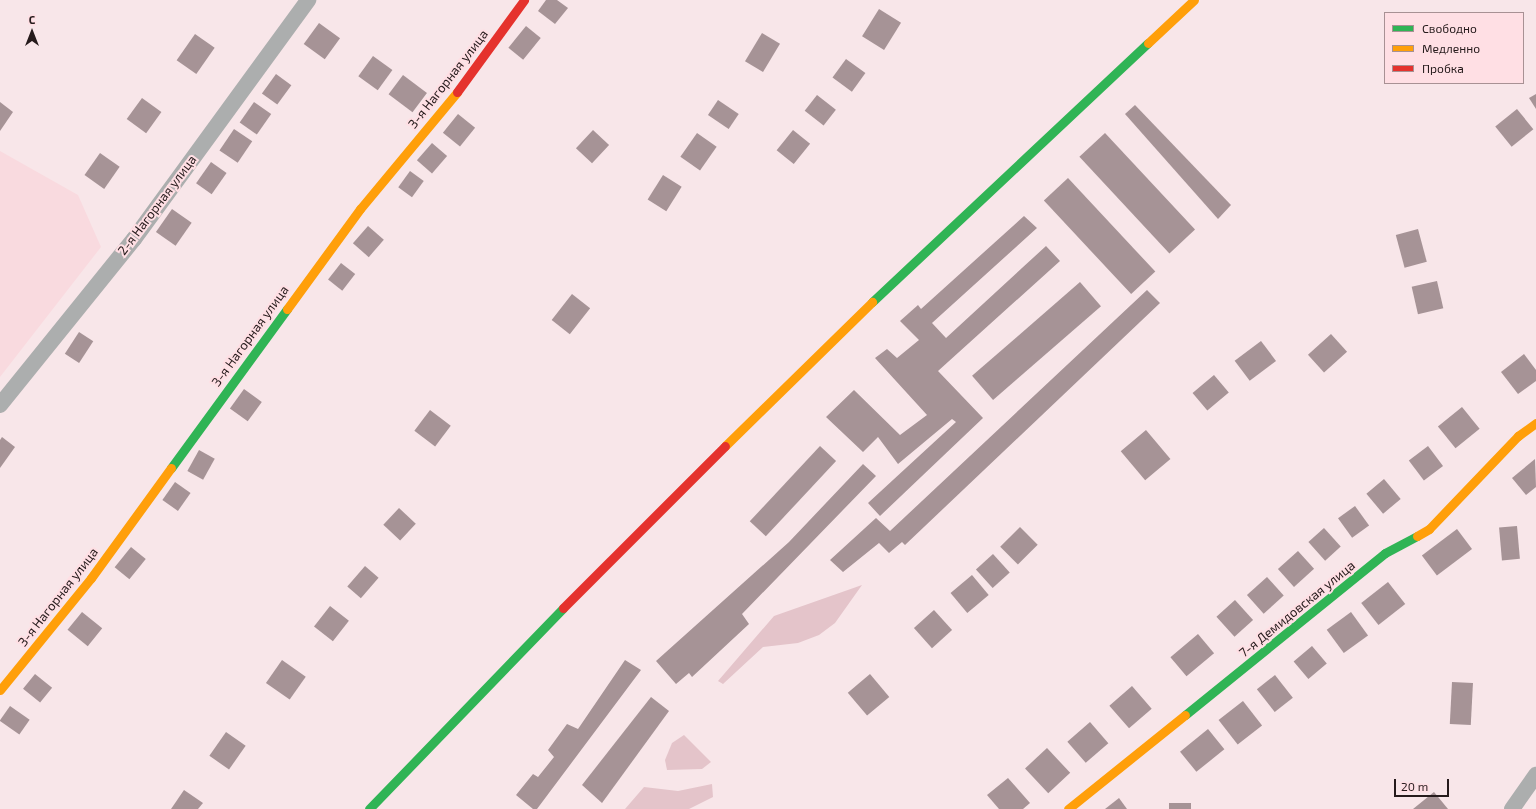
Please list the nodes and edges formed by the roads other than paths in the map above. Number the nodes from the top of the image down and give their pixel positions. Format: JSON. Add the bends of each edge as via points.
{"nodes":[{"id":1,"x":308,"y":0,"type":"edge"},
{"id":2,"x":524,"y":0,"type":"edge"},
{"id":3,"x":1194,"y":0,"type":"edge"},
{"id":4,"x":0,"y":405,"type":"edge"},
{"id":5,"x":1536,"y":423,"type":"edge"},
{"id":6,"x":0,"y":690,"type":"edge"},
{"id":7,"x":1536,"y":775,"type":"edge"},
{"id":8,"x":369,"y":809,"type":"edge"},
{"id":9,"x":1068,"y":809,"type":"edge"},
{"id":10,"x":1512,"y":809,"type":"edge"}],
"edges":[{"from":1,"to":4,"type":"street","name":"2-я Нагорная улица","via":[[134,239]]},
{"from":2,"to":6,"type":"street","name":"3-я Нагорная улица","via":[[476,69],[360,209],[91,578]]},
{"from":3,"to":8,"type":"street","via":[[836,336],[600,570]]},
{"from":5,"to":9,"type":"street","name":"7-я Демидовская улица","via":[[1518,436],[1429,529],[1386,553]]},
{"from":7,"to":10,"type":"street"}]}
